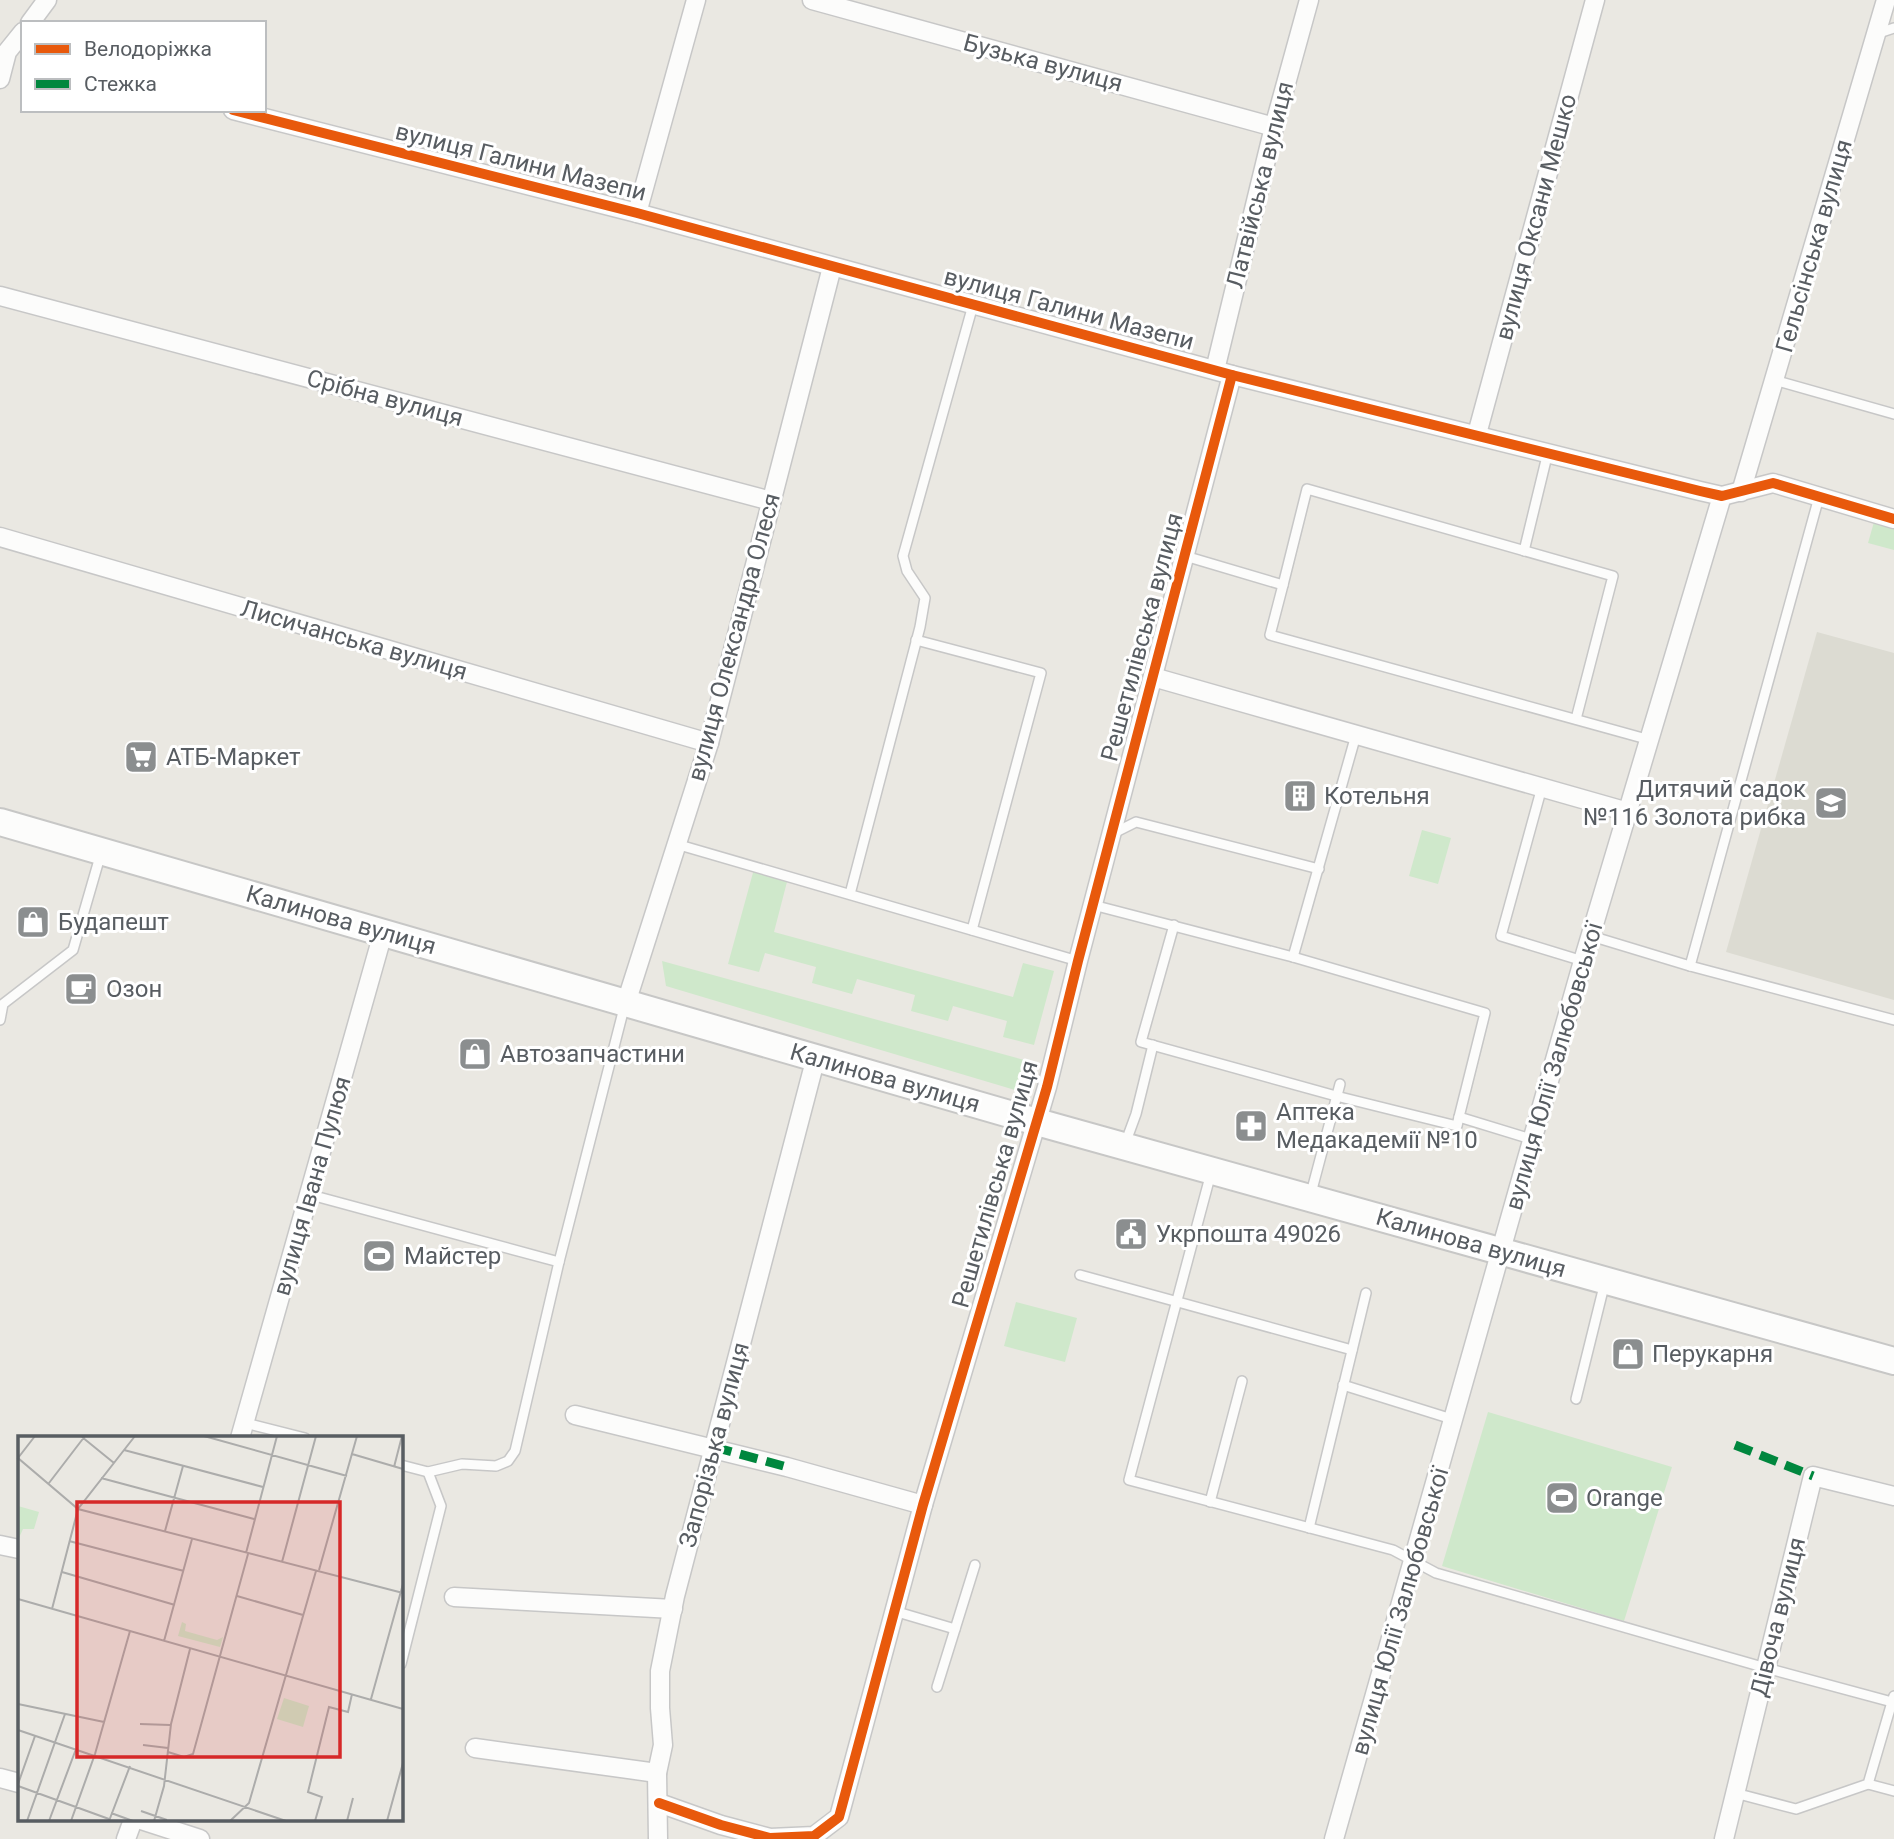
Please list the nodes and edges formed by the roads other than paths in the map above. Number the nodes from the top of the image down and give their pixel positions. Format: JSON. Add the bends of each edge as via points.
{"nodes":[{"id":1,"x":47,"y":0,"type":"edge"},
{"id":2,"x":696,"y":0,"type":"edge"},
{"id":3,"x":812,"y":0,"type":"edge"},
{"id":4,"x":1308,"y":0,"type":"edge"},
{"id":5,"x":1595,"y":0,"type":"edge"},
{"id":6,"x":1886,"y":0,"type":"edge"},
{"id":7,"x":31,"y":21,"type":"edge"},
{"id":8,"x":1894,"y":28,"type":"edge"},
{"id":9,"x":1876,"y":34,"type":"junction"},
{"id":10,"x":21,"y":35,"type":"edge"},
{"id":11,"x":10,"y":52,"type":"edge"},
{"id":12,"x":0,"y":79,"type":"edge"},
{"id":13,"x":241,"y":112,"type":"edge"},
{"id":14,"x":1274,"y":127,"type":"junction"},
{"id":15,"x":637,"y":213,"type":"junction"},
{"id":16,"x":832,"y":267,"type":"junction"},
{"id":17,"x":0,"y":296,"type":"edge"},
{"id":18,"x":973,"y":305,"type":"junction"},
{"id":19,"x":1224,"y":373,"type":"junction"},
{"id":20,"x":1774,"y":380,"type":"junction"},
{"id":21,"x":1894,"y":414,"type":"edge"},
{"id":22,"x":1477,"y":434,"type":"junction"},
{"id":23,"x":1548,"y":452,"type":"junction"},
{"id":24,"x":1741,"y":492,"type":"junction"},
{"id":25,"x":1723,"y":496,"type":"junction"},
{"id":26,"x":1819,"y":497,"type":"junction"},
{"id":27,"x":771,"y":501,"type":"junction"},
{"id":28,"x":1894,"y":519,"type":"edge"},
{"id":29,"x":0,"y":537,"type":"edge"},
{"id":30,"x":1524,"y":551,"type":"junction"},
{"id":31,"x":1185,"y":556,"type":"junction"},
{"id":32,"x":1283,"y":585,"type":"junction"},
{"id":33,"x":916,"y":640,"type":"junction"},
{"id":34,"x":1153,"y":677,"type":"junction"},
{"id":35,"x":1576,"y":719,"type":"junction"},
{"id":36,"x":1356,"y":735,"type":"junction"},
{"id":37,"x":1650,"y":740,"type":"junction"},
{"id":38,"x":709,"y":743,"type":"junction"},
{"id":39,"x":1542,"y":787,"type":"junction"},
{"id":40,"x":1628,"y":811,"type":"junction"},
{"id":41,"x":0,"y":821,"type":"edge"},
{"id":42,"x":1111,"y":834,"type":"junction"},
{"id":43,"x":676,"y":844,"type":"junction"},
{"id":44,"x":102,"y":851,"type":"junction"},
{"id":45,"x":1318,"y":869,"type":"junction"},
{"id":46,"x":850,"y":894,"type":"junction"},
{"id":47,"x":1093,"y":905,"type":"junction"},
{"id":48,"x":1174,"y":925,"type":"junction"},
{"id":49,"x":972,"y":930,"type":"junction"},
{"id":50,"x":383,"y":933,"type":"junction"},
{"id":51,"x":1591,"y":936,"type":"junction"},
{"id":52,"x":1293,"y":957,"type":"junction"},
{"id":53,"x":1077,"y":961,"type":"junction"},
{"id":54,"x":1583,"y":961,"type":"junction"},
{"id":55,"x":1690,"y":966,"type":"junction"},
{"id":56,"x":626,"y":1003,"type":"junction"},
{"id":57,"x":0,"y":1020,"type":"edge"},
{"id":58,"x":1894,"y":1020,"type":"edge"},
{"id":59,"x":1153,"y":1045,"type":"junction"},
{"id":60,"x":816,"y":1057,"type":"junction"},
{"id":61,"x":1340,"y":1084,"type":"dead end"},
{"id":62,"x":1336,"y":1096,"type":"junction"},
{"id":63,"x":1459,"y":1117,"type":"junction"},
{"id":64,"x":1037,"y":1122,"type":"junction"},
{"id":65,"x":1534,"y":1140,"type":"junction"},
{"id":66,"x":1125,"y":1146,"type":"junction"},
{"id":67,"x":1211,"y":1171,"type":"junction"},
{"id":68,"x":310,"y":1195,"type":"junction"},
{"id":69,"x":1310,"y":1198,"type":"junction"},
{"id":70,"x":1502,"y":1251,"type":"junction"},
{"id":71,"x":559,"y":1262,"type":"junction"},
{"id":72,"x":1080,"y":1275,"type":"dead end"},
{"id":73,"x":1605,"y":1280,"type":"junction"},
{"id":74,"x":1366,"y":1293,"type":"dead end"},
{"id":75,"x":1177,"y":1301,"type":"junction"},
{"id":76,"x":1352,"y":1350,"type":"junction"},
{"id":77,"x":1894,"y":1361,"type":"edge"},
{"id":78,"x":1242,"y":1381,"type":"dead end"},
{"id":79,"x":1343,"y":1385,"type":"junction"},
{"id":80,"x":1576,"y":1399,"type":"dead end"},
{"id":81,"x":575,"y":1415,"type":"dead end"},
{"id":82,"x":1455,"y":1419,"type":"junction"},
{"id":83,"x":243,"y":1430,"type":"edge"},
{"id":84,"x":290,"y":1436,"type":"edge"},
{"id":85,"x":714,"y":1447,"type":"junction"},
{"id":86,"x":402,"y":1465,"type":"edge"},
{"id":87,"x":428,"y":1472,"type":"junction"},
{"id":88,"x":1894,"y":1496,"type":"edge"},
{"id":89,"x":1210,"y":1502,"type":"junction"},
{"id":90,"x":923,"y":1505,"type":"junction"},
{"id":91,"x":1309,"y":1528,"type":"junction"},
{"id":92,"x":0,"y":1545,"type":"edge"},
{"id":93,"x":18,"y":1549,"type":"edge"},
{"id":94,"x":1414,"y":1562,"type":"junction"},
{"id":95,"x":975,"y":1565,"type":"dead end"},
{"id":96,"x":454,"y":1597,"type":"dead end"},
{"id":97,"x":673,"y":1609,"type":"junction"},
{"id":98,"x":894,"y":1611,"type":"junction"},
{"id":99,"x":955,"y":1629,"type":"junction"},
{"id":100,"x":402,"y":1660,"type":"edge"},
{"id":101,"x":1766,"y":1668,"type":"junction"},
{"id":102,"x":937,"y":1687,"type":"dead end"},
{"id":103,"x":1893,"y":1699,"type":"edge"},
{"id":104,"x":475,"y":1748,"type":"dead end"},
{"id":105,"x":657,"y":1773,"type":"junction"},
{"id":106,"x":0,"y":1777,"type":"edge"},
{"id":107,"x":18,"y":1783,"type":"edge"},
{"id":108,"x":1868,"y":1784,"type":"junction"},
{"id":109,"x":1894,"y":1791,"type":"edge"},
{"id":110,"x":1735,"y":1793,"type":"junction"},
{"id":111,"x":659,"y":1803,"type":"junction"},
{"id":112,"x":132,"y":1822,"type":"edge"},
{"id":113,"x":147,"y":1822,"type":"edge"},
{"id":114,"x":126,"y":1839,"type":"edge"},
{"id":115,"x":200,"y":1839,"type":"edge"},
{"id":116,"x":658,"y":1839,"type":"edge"},
{"id":117,"x":1334,"y":1839,"type":"edge"},
{"id":118,"x":1724,"y":1839,"type":"edge"}],
"edges":[{"from":1,"to":7,"type":"street"},
{"from":2,"to":15,"type":"street"},
{"from":3,"to":14,"type":"street","name":"Бузька вулиця"},
{"from":4,"to":14,"type":"street","name":"Латвійська вулиця"},
{"from":5,"to":22,"type":"street","name":"вулиця Оксани Мешко"},
{"from":6,"to":9,"type":"street","name":"Гельсінська вулиця"},
{"from":8,"to":9,"type":"lane"},
{"from":9,"to":20,"type":"street","name":"Гельсінська вулиця"},
{"from":10,"to":11,"type":"street"},
{"from":11,"to":12,"type":"street"},
{"from":13,"to":15,"type":"street","name":"вулиця Галини Мазепи"},
{"from":14,"to":19,"type":"street","name":"Латвійська вулиця"},
{"from":15,"to":16,"type":"street","name":"вулиця Галини Мазепи"},
{"from":16,"to":18,"type":"street","name":"вулиця Галини Мазепи"},
{"from":16,"to":27,"type":"street","name":"вулиця Олександра Олеся"},
{"from":17,"to":27,"type":"street","name":"Срібна вулиця"},
{"from":18,"to":19,"type":"street","name":"вулиця Галини Мазепи"},
{"from":18,"to":33,"type":"lane","via":[[903,556],[925,598]]},
{"from":19,"to":22,"type":"street","name":"вулиця Галини Мазепи"},
{"from":19,"to":31,"type":"street","name":"Решетилівська вулиця"},
{"from":20,"to":21,"type":"lane"},
{"from":20,"to":24,"type":"street","name":"Гельсінська вулиця"},
{"from":22,"to":23,"type":"street","name":"вулиця Галини Мазепи"},
{"from":23,"to":25,"type":"street","name":"вулиця Галини Мазепи"},
{"from":23,"to":30,"type":"lane"},
{"from":24,"to":25,"type":"street","name":"вулиця Галини Мазепи"},
{"from":24,"to":26,"type":"street","name":"вулиця Галини Мазепи","via":[[1773,483]]},
{"from":25,"to":37,"type":"street","name":"вулиця Юлії Залюбовської"},
{"from":26,"to":28,"type":"street","name":"вулиця Галини Мазепи"},
{"from":26,"to":55,"type":"lane"},
{"from":27,"to":38,"type":"street","name":"вулиця Олександра Олеся"},
{"from":29,"to":38,"type":"street","name":"Лисичанська вулиця"},
{"from":30,"to":32,"type":"lane","via":[[1307,489]]},
{"from":30,"to":35,"type":"lane","via":[[1613,576]]},
{"from":31,"to":32,"type":"lane"},
{"from":31,"to":34,"type":"street","name":"Решетилівська вулиця"},
{"from":32,"to":35,"type":"lane","via":[[1270,635]]},
{"from":33,"to":46,"type":"lane"},
{"from":33,"to":49,"type":"lane","via":[[1041,673]]},
{"from":34,"to":36,"type":"street"},
{"from":34,"to":42,"type":"street","name":"Решетилівська вулиця"},
{"from":35,"to":37,"type":"lane"},
{"from":36,"to":39,"type":"street"},
{"from":36,"to":45,"type":"lane"},
{"from":37,"to":40,"type":"street","name":"вулиця Юлії Залюбовської"},
{"from":38,"to":43,"type":"street","name":"вулиця Олександра Олеся"},
{"from":39,"to":40,"type":"street"},
{"from":39,"to":54,"type":"lane","via":[[1501,936]]},
{"from":40,"to":51,"type":"street","name":"вулиця Юлії Залюбовської"},
{"from":41,"to":44,"type":"main road","name":"Калинова вулиця"},
{"from":42,"to":45,"type":"lane","via":[[1136,822]]},
{"from":42,"to":47,"type":"street","name":"Решетилівська вулиця"},
{"from":43,"to":46,"type":"lane"},
{"from":43,"to":56,"type":"street","name":"вулиця Олександра Олеся"},
{"from":44,"to":50,"type":"main road","name":"Калинова вулиця"},
{"from":44,"to":57,"type":"lane","via":[[73,950],[4,1004]]},
{"from":45,"to":52,"type":"lane"},
{"from":46,"to":49,"type":"lane"},
{"from":47,"to":48,"type":"lane"},
{"from":47,"to":53,"type":"street","name":"Решетилівська вулиця"},
{"from":48,"to":52,"type":"lane"},
{"from":48,"to":59,"type":"lane","via":[[1141,1042]]},
{"from":49,"to":53,"type":"lane"},
{"from":50,"to":56,"type":"main road","name":"Калинова вулиця"},
{"from":50,"to":68,"type":"street","name":"вулиця Івана Пулюя"},
{"from":51,"to":54,"type":"street","name":"вулиця Юлії Залюбовської"},
{"from":51,"to":55,"type":"lane"},
{"from":52,"to":63,"type":"lane","via":[[1485,1013]]},
{"from":53,"to":64,"type":"street","name":"Решетилівська вулиця"},
{"from":54,"to":65,"type":"street","name":"вулиця Юлії Залюбовської"},
{"from":55,"to":58,"type":"lane"},
{"from":56,"to":60,"type":"main road","name":"Калинова вулиця"},
{"from":56,"to":71,"type":"lane"},
{"from":59,"to":62,"type":"lane"},
{"from":59,"to":66,"type":"lane"},
{"from":60,"to":64,"type":"main road","name":"Калинова вулиця"},
{"from":60,"to":85,"type":"street","name":"Запорізька вулиця"},
{"from":61,"to":62,"type":"lane"},
{"from":62,"to":63,"type":"lane","via":[[1457,1126]]},
{"from":62,"to":69,"type":"lane"},
{"from":63,"to":65,"type":"lane"},
{"from":64,"to":66,"type":"main road","name":"Калинова вулиця"},
{"from":64,"to":90,"type":"street","name":"Решетилівська вулиця"},
{"from":65,"to":70,"type":"street","name":"вулиця Юлії Залюбовської"},
{"from":66,"to":67,"type":"main road","name":"Калинова вулиця"},
{"from":67,"to":69,"type":"main road","name":"Калинова вулиця"},
{"from":67,"to":75,"type":"lane"},
{"from":68,"to":71,"type":"lane"},
{"from":68,"to":83,"type":"street","name":"вулиця Івана Пулюя"},
{"from":69,"to":70,"type":"main road","name":"Калинова вулиця"},
{"from":70,"to":73,"type":"main road","name":"Калинова вулиця"},
{"from":70,"to":82,"type":"street","name":"вулиця Юлії Залюбовської"},
{"from":71,"to":87,"type":"lane","via":[[515,1451],[508,1461],[496,1466],[462,1464]]},
{"from":72,"to":75,"type":"lane"},
{"from":73,"to":77,"type":"main road","name":"Калинова вулиця"},
{"from":73,"to":80,"type":"lane"},
{"from":74,"to":76,"type":"lane"},
{"from":75,"to":76,"type":"lane"},
{"from":75,"to":89,"type":"lane","via":[[1129,1480]]},
{"from":76,"to":79,"type":"lane"},
{"from":78,"to":89,"type":"lane"},
{"from":79,"to":82,"type":"lane"},
{"from":79,"to":91,"type":"lane"},
{"from":81,"to":85,"type":"street"},
{"from":82,"to":94,"type":"street","name":"вулиця Юлії Залюбовської"},
{"from":83,"to":84,"type":"lane"},
{"from":85,"to":90,"type":"street"},
{"from":85,"to":97,"type":"street","name":"Запорізька вулиця"},
{"from":86,"to":87,"type":"lane"},
{"from":87,"to":100,"type":"lane","via":[[441,1506]]},
{"from":88,"to":101,"type":"street","name":"Дівоча вулиця","via":[[1813,1476]]},
{"from":89,"to":91,"type":"lane"},
{"from":90,"to":98,"type":"street","name":"Решетилівська вулиця"},
{"from":91,"to":94,"type":"lane","via":[[1392,1550]]},
{"from":92,"to":93,"type":"street"},
{"from":94,"to":101,"type":"lane","via":[[1436,1573]]},
{"from":94,"to":117,"type":"street","name":"вулиця Юлії Залюбовської"},
{"from":95,"to":99,"type":"lane"},
{"from":96,"to":97,"type":"street"},
{"from":97,"to":105,"type":"street","name":"Запорізька вулиця","via":[[660,1671],[663,1745]]},
{"from":98,"to":99,"type":"lane"},
{"from":98,"to":111,"type":"street","name":"Решетилівська вулиця","via":[[839,1817],[814,1836],[770,1838]]},
{"from":99,"to":102,"type":"lane"},
{"from":101,"to":103,"type":"lane"},
{"from":101,"to":110,"type":"street","name":"Дівоча вулиця"},
{"from":103,"to":108,"type":"lane"},
{"from":104,"to":105,"type":"street"},
{"from":105,"to":111,"type":"street","name":"Запорізька вулиця"},
{"from":106,"to":107,"type":"street"},
{"from":108,"to":109,"type":"lane"},
{"from":108,"to":110,"type":"lane","via":[[1796,1809]]},
{"from":110,"to":118,"type":"street","name":"Дівоча вулиця"},
{"from":111,"to":116,"type":"street","name":"Запорізька вулиця"},
{"from":112,"to":114,"type":"street"},
{"from":113,"to":115,"type":"street"}]}
